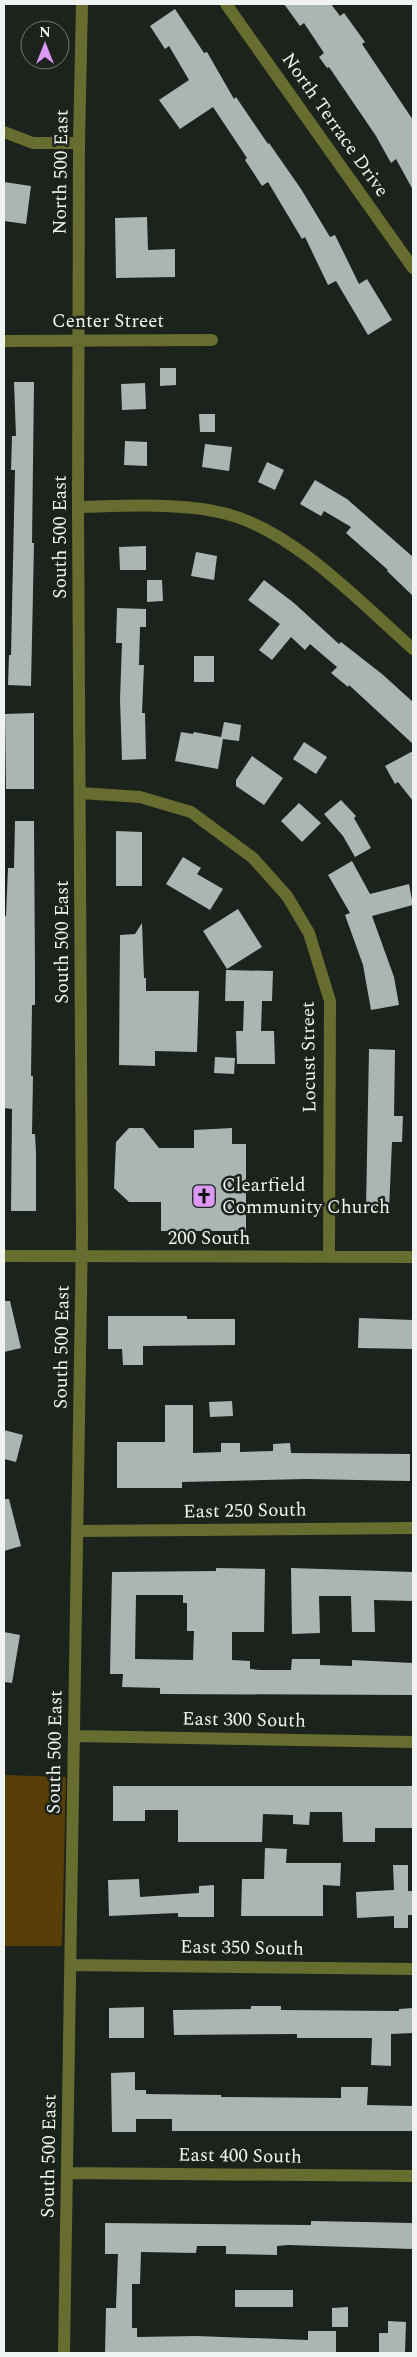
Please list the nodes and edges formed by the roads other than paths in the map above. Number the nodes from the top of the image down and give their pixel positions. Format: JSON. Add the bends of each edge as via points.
{"nodes":[{"id":1,"x":82,"y":4,"type":"edge"},
{"id":2,"x":226,"y":4,"type":"edge"},
{"id":3,"x":4,"y":132,"type":"edge"},
{"id":4,"x":79,"y":143,"type":"junction"},
{"id":5,"x":413,"y":268,"type":"edge"},
{"id":6,"x":79,"y":340,"type":"junction"},
{"id":7,"x":212,"y":340,"type":"dead end"},
{"id":8,"x":4,"y":341,"type":"edge"},
{"id":9,"x":78,"y":507,"type":"junction"},
{"id":10,"x":413,"y":649,"type":"edge"},
{"id":11,"x":81,"y":793,"type":"junction"},
{"id":12,"x":4,"y":1256,"type":"edge"},
{"id":13,"x":82,"y":1256,"type":"junction"},
{"id":14,"x":329,"y":1257,"type":"junction"},
{"id":15,"x":413,"y":1257,"type":"edge"},
{"id":16,"x":413,"y":1528,"type":"edge"},
{"id":17,"x":77,"y":1531,"type":"junction"},
{"id":18,"x":74,"y":1736,"type":"junction"},
{"id":19,"x":413,"y":1742,"type":"edge"},
{"id":20,"x":70,"y":1965,"type":"junction"},
{"id":21,"x":413,"y":1969,"type":"edge"},
{"id":22,"x":67,"y":2173,"type":"junction"},
{"id":23,"x":413,"y":2176,"type":"edge"},
{"id":24,"x":64,"y":2353,"type":"edge"}],
"edges":[{"from":1,"to":4,"type":"street","name":"North 500 East"},
{"from":2,"to":5,"type":"street","name":"North Terrace Drive"},
{"from":3,"to":4,"type":"street","via":[[33,143]]},
{"from":4,"to":6,"type":"street","name":"North 500 East"},
{"from":6,"to":7,"type":"street","name":"Center Street"},
{"from":6,"to":8,"type":"street","name":"Center Street"},
{"from":6,"to":9,"type":"street","name":"South 500 East"},
{"from":9,"to":10,"type":"street","via":[[184,508],[227,514],[268,530],[313,560]]},
{"from":9,"to":11,"type":"street","name":"South 500 East"},
{"from":11,"to":13,"type":"street","name":"South 500 East"},
{"from":11,"to":14,"type":"street","name":"Locust Street","via":[[140,797],[192,812],[253,858],[287,896],[309,933],[330,1002]]},
{"from":12,"to":13,"type":"street","name":"200 South"},
{"from":13,"to":14,"type":"street","name":"200 South"},
{"from":13,"to":17,"type":"street","name":"South 500 East"},
{"from":14,"to":15,"type":"street","name":"200 South"},
{"from":16,"to":17,"type":"street","name":"East 250 South"},
{"from":17,"to":18,"type":"street","name":"South 500 East"},
{"from":18,"to":19,"type":"street","name":"East 300 South"},
{"from":18,"to":20,"type":"street","name":"South 500 East"},
{"from":20,"to":21,"type":"street","name":"East 350 South"},
{"from":20,"to":22,"type":"street","name":"South 500 East"},
{"from":22,"to":23,"type":"street","name":"East 400 South"},
{"from":22,"to":24,"type":"street","name":"South 500 East"}]}
